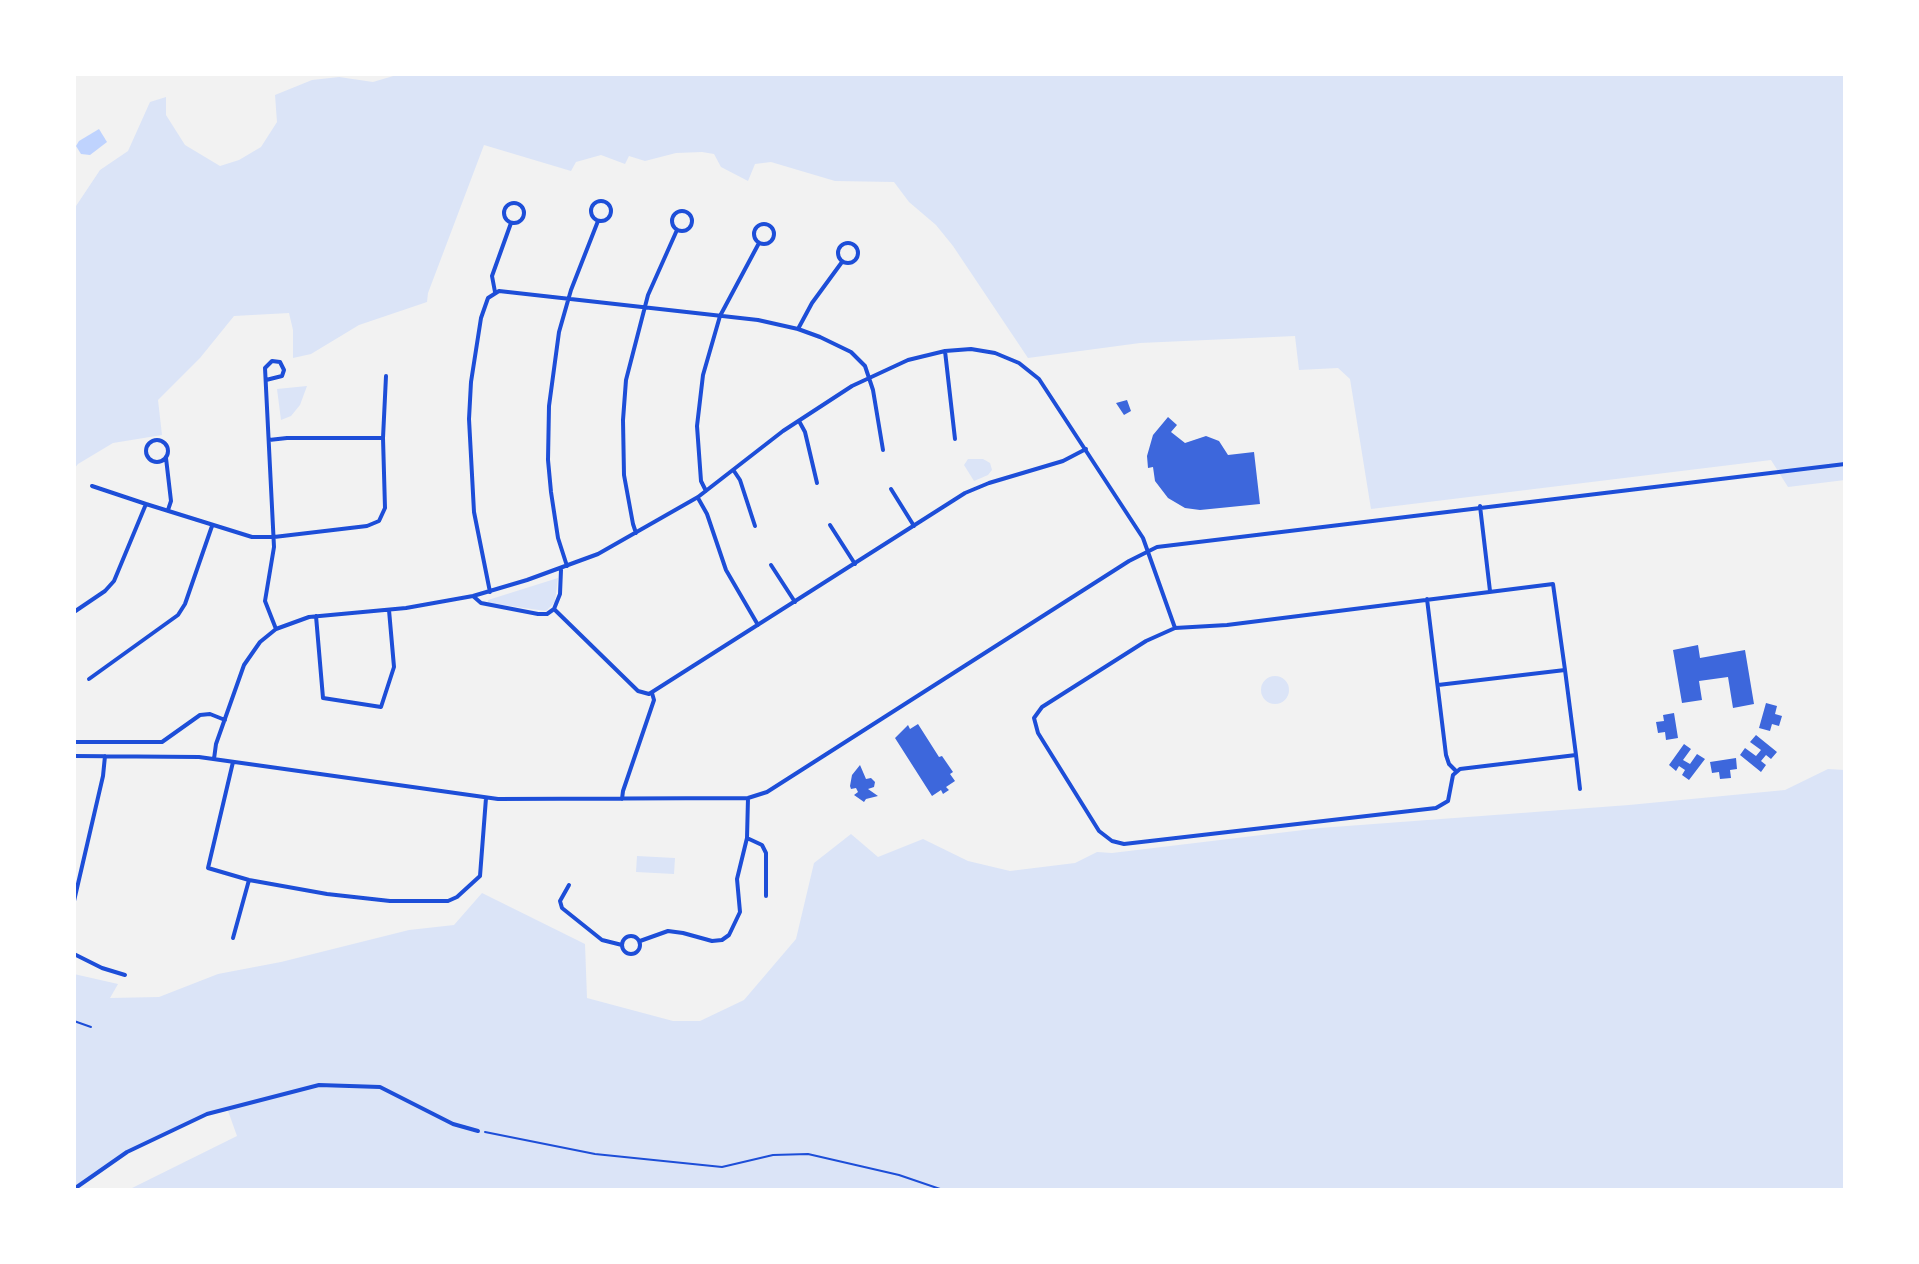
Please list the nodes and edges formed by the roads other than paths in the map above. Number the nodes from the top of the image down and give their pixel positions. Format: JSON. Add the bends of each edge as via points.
{"nodes":[{"id":1,"x":598,"y":221,"type":"junction"},
{"id":2,"x":511,"y":223,"type":"junction"},
{"id":3,"x":677,"y":230,"type":"junction"},
{"id":4,"x":759,"y":243,"type":"junction"},
{"id":5,"x":842,"y":262,"type":"junction"},
{"id":6,"x":495,"y":292,"type":"junction"},
{"id":7,"x":568,"y":297,"type":"junction"},
{"id":8,"x":644,"y":306,"type":"junction"},
{"id":9,"x":720,"y":316,"type":"junction"},
{"id":10,"x":798,"y":329,"type":"junction"},
{"id":11,"x":945,"y":351,"type":"junction"},
{"id":12,"x":386,"y":376,"type":"dead end"},
{"id":13,"x":869,"y":376,"type":"junction"},
{"id":14,"x":266,"y":380,"type":"junction"},
{"id":15,"x":799,"y":420,"type":"junction"},
{"id":16,"x":383,"y":438,"type":"junction"},
{"id":17,"x":955,"y":439,"type":"dead end"},
{"id":18,"x":269,"y":440,"type":"junction"},
{"id":19,"x":1086,"y":449,"type":"junction"},
{"id":20,"x":883,"y":450,"type":"dead end"},
{"id":21,"x":166,"y":458,"type":"junction"},
{"id":22,"x":1845,"y":464,"type":"edge"},
{"id":23,"x":734,"y":471,"type":"junction"},
{"id":24,"x":817,"y":483,"type":"dead end"},
{"id":25,"x":92,"y":486,"type":"dead end"},
{"id":26,"x":891,"y":489,"type":"dead end"},
{"id":27,"x":706,"y":491,"type":"junction"},
{"id":28,"x":698,"y":497,"type":"junction"},
{"id":29,"x":146,"y":504,"type":"junction"},
{"id":30,"x":1480,"y":506,"type":"junction"},
{"id":31,"x":168,"y":511,"type":"junction"},
{"id":32,"x":212,"y":525,"type":"junction"},
{"id":33,"x":830,"y":525,"type":"dead end"},
{"id":34,"x":755,"y":526,"type":"dead end"},
{"id":35,"x":914,"y":526,"type":"junction"},
{"id":36,"x":637,"y":533,"type":"junction"},
{"id":37,"x":274,"y":537,"type":"junction"},
{"id":38,"x":1148,"y":551,"type":"junction"},
{"id":39,"x":855,"y":564,"type":"junction"},
{"id":40,"x":771,"y":565,"type":"dead end"},
{"id":41,"x":567,"y":566,"type":"junction"},
{"id":42,"x":560,"y":569,"type":"junction"},
{"id":43,"x":1490,"y":591,"type":"junction"},
{"id":44,"x":490,"y":592,"type":"junction"},
{"id":45,"x":473,"y":596,"type":"junction"},
{"id":46,"x":1427,"y":599,"type":"junction"},
{"id":47,"x":795,"y":602,"type":"junction"},
{"id":48,"x":554,"y":609,"type":"junction"},
{"id":49,"x":389,"y":610,"type":"junction"},
{"id":50,"x":74,"y":612,"type":"edge"},
{"id":51,"x":316,"y":616,"type":"junction"},
{"id":52,"x":758,"y":625,"type":"junction"},
{"id":53,"x":1175,"y":628,"type":"junction"},
{"id":54,"x":276,"y":629,"type":"junction"},
{"id":55,"x":1565,"y":670,"type":"junction"},
{"id":56,"x":89,"y":679,"type":"dead end"},
{"id":57,"x":1438,"y":685,"type":"junction"},
{"id":58,"x":652,"y":693,"type":"junction"},
{"id":59,"x":225,"y":720,"type":"junction"},
{"id":60,"x":74,"y":742,"type":"edge"},
{"id":61,"x":1576,"y":755,"type":"junction"},
{"id":62,"x":74,"y":756,"type":"edge"},
{"id":63,"x":105,"y":756,"type":"junction"},
{"id":64,"x":214,"y":759,"type":"junction"},
{"id":65,"x":233,"y":762,"type":"junction"},
{"id":66,"x":1456,"y":771,"type":"junction"},
{"id":67,"x":1580,"y":789,"type":"dead end"},
{"id":68,"x":486,"y":798,"type":"junction"},
{"id":69,"x":748,"y":798,"type":"junction"},
{"id":70,"x":622,"y":799,"type":"junction"},
{"id":71,"x":747,"y":838,"type":"junction"},
{"id":72,"x":249,"y":880,"type":"junction"},
{"id":73,"x":569,"y":885,"type":"dead end"},
{"id":74,"x":766,"y":896,"type":"dead end"},
{"id":75,"x":74,"y":901,"type":"edge"},
{"id":76,"x":233,"y":938,"type":"dead end"},
{"id":77,"x":640,"y":941,"type":"junction"},
{"id":78,"x":622,"y":945,"type":"junction"},
{"id":79,"x":74,"y":954,"type":"edge"},
{"id":80,"x":125,"y":975,"type":"dead end"},
{"id":81,"x":478,"y":1131,"type":"road end"},
{"id":82,"x":74,"y":1189,"type":"edge"}],
"edges":[{"from":1,"to":1,"type":"street","via":[[609,217],[605,202],[593,205]]},
{"from":1,"to":7,"type":"street"},
{"from":2,"to":2,"type":"street","via":[[503,215],[513,203],[524,214]]},
{"from":2,"to":6,"type":"street","via":[[492,276]]},
{"from":3,"to":3,"type":"street","via":[[691,227],[693,220],[684,210],[672,217]]},
{"from":3,"to":8,"type":"street"},
{"from":4,"to":4,"type":"street","via":[[773,240],[775,233],[766,223],[754,230]]},
{"from":4,"to":9,"type":"street"},
{"from":5,"to":5,"type":"street","via":[[849,264],[859,254],[851,242],[839,248]]},
{"from":5,"to":10,"type":"street"},
{"from":6,"to":7,"type":"street"},
{"from":6,"to":44,"type":"street","via":[[486,303],[479,332],[468,437],[474,512]]},
{"from":7,"to":8,"type":"street"},
{"from":7,"to":41,"type":"street","via":[[554,357],[548,428],[553,507]]},
{"from":8,"to":9,"type":"street"},
{"from":8,"to":36,"type":"street","via":[[623,420],[624,475]]},
{"from":9,"to":10,"type":"street"},
{"from":9,"to":27,"type":"street","via":[[699,408],[698,463]]},
{"from":10,"to":13,"type":"street","via":[[859,358]]},
{"from":11,"to":13,"type":"street"},
{"from":11,"to":17,"type":"street"},
{"from":11,"to":19,"type":"street","via":[[971,349],[1019,363],[1039,379]]},
{"from":12,"to":16,"type":"street"},
{"from":13,"to":15,"type":"street"},
{"from":13,"to":20,"type":"street"},
{"from":14,"to":14,"type":"street","via":[[267,364],[280,362],[282,376]]},
{"from":14,"to":18,"type":"street"},
{"from":15,"to":23,"type":"street"},
{"from":15,"to":24,"type":"street"},
{"from":16,"to":18,"type":"street"},
{"from":16,"to":37,"type":"street","via":[[385,508],[379,521]]},
{"from":18,"to":37,"type":"street"},
{"from":19,"to":35,"type":"street","via":[[975,489]]},
{"from":19,"to":38,"type":"street"},
{"from":21,"to":21,"type":"street","via":[[164,442],[148,445],[150,459]]},
{"from":21,"to":31,"type":"street"},
{"from":22,"to":30,"type":"street"},
{"from":23,"to":27,"type":"street"},
{"from":23,"to":34,"type":"street"},
{"from":25,"to":29,"type":"street"},
{"from":26,"to":35,"type":"street"},
{"from":27,"to":28,"type":"street"},
{"from":28,"to":36,"type":"street"},
{"from":28,"to":52,"type":"street","via":[[726,570]]},
{"from":29,"to":31,"type":"street"},
{"from":29,"to":50,"type":"street","via":[[114,581]]},
{"from":30,"to":38,"type":"street"},
{"from":30,"to":43,"type":"street"},
{"from":31,"to":32,"type":"street"},
{"from":32,"to":37,"type":"street","via":[[252,537]]},
{"from":32,"to":56,"type":"street","via":[[178,615]]},
{"from":33,"to":39,"type":"street"},
{"from":35,"to":39,"type":"street"},
{"from":36,"to":41,"type":"street"},
{"from":37,"to":54,"type":"street","via":[[265,601]]},
{"from":38,"to":53,"type":"street"},
{"from":38,"to":69,"type":"street","via":[[775,787]]},
{"from":39,"to":47,"type":"street"},
{"from":40,"to":47,"type":"street"},
{"from":41,"to":42,"type":"street"},
{"from":42,"to":44,"type":"street"},
{"from":42,"to":48,"type":"street"},
{"from":43,"to":46,"type":"street"},
{"from":43,"to":55,"type":"street","via":[[1553,584]]},
{"from":44,"to":45,"type":"street"},
{"from":45,"to":48,"type":"street","via":[[481,603],[538,614]]},
{"from":45,"to":49,"type":"street"},
{"from":46,"to":53,"type":"street"},
{"from":46,"to":57,"type":"street"},
{"from":47,"to":52,"type":"street"},
{"from":48,"to":58,"type":"street","via":[[638,691]]},
{"from":49,"to":51,"type":"street"},
{"from":49,"to":51,"type":"street","via":[[394,667],[381,707],[323,698]]},
{"from":51,"to":54,"type":"street"},
{"from":52,"to":58,"type":"street"},
{"from":53,"to":66,"type":"street","via":[[1042,707],[1034,718],[1096,826],[1112,841],[1137,844],[1436,808],[1450,797]]},
{"from":54,"to":59,"type":"street","via":[[248,657]]},
{"from":55,"to":57,"type":"street"},
{"from":55,"to":61,"type":"street"},
{"from":57,"to":66,"type":"street","via":[[1446,755]]},
{"from":58,"to":70,"type":"street"},
{"from":59,"to":60,"type":"street","via":[[200,715],[162,742]]},
{"from":59,"to":64,"type":"street"},
{"from":61,"to":66,"type":"street"},
{"from":61,"to":67,"type":"street"},
{"from":62,"to":63,"type":"street"},
{"from":63,"to":64,"type":"street"},
{"from":63,"to":75,"type":"street"},
{"from":64,"to":65,"type":"street"},
{"from":65,"to":68,"type":"street"},
{"from":65,"to":72,"type":"street","via":[[208,868]]},
{"from":68,"to":70,"type":"street"},
{"from":68,"to":72,"type":"street","via":[[480,876],[453,899],[375,901]]},
{"from":69,"to":70,"type":"street"},
{"from":69,"to":71,"type":"street"},
{"from":71,"to":74,"type":"street","via":[[766,853]]},
{"from":71,"to":77,"type":"street","via":[[737,879],[740,912],[726,938],[712,941],[668,931]]},
{"from":72,"to":76,"type":"street"},
{"from":73,"to":78,"type":"street","via":[[562,908],[602,940]]},
{"from":77,"to":78,"type":"street","via":[[628,935]]},
{"from":77,"to":78,"type":"street","via":[[640,949],[632,954]]},
{"from":79,"to":80,"type":"street"},
{"from":81,"to":82,"type":"street","via":[[380,1087],[319,1085],[207,1114],[127,1152]]}]}
